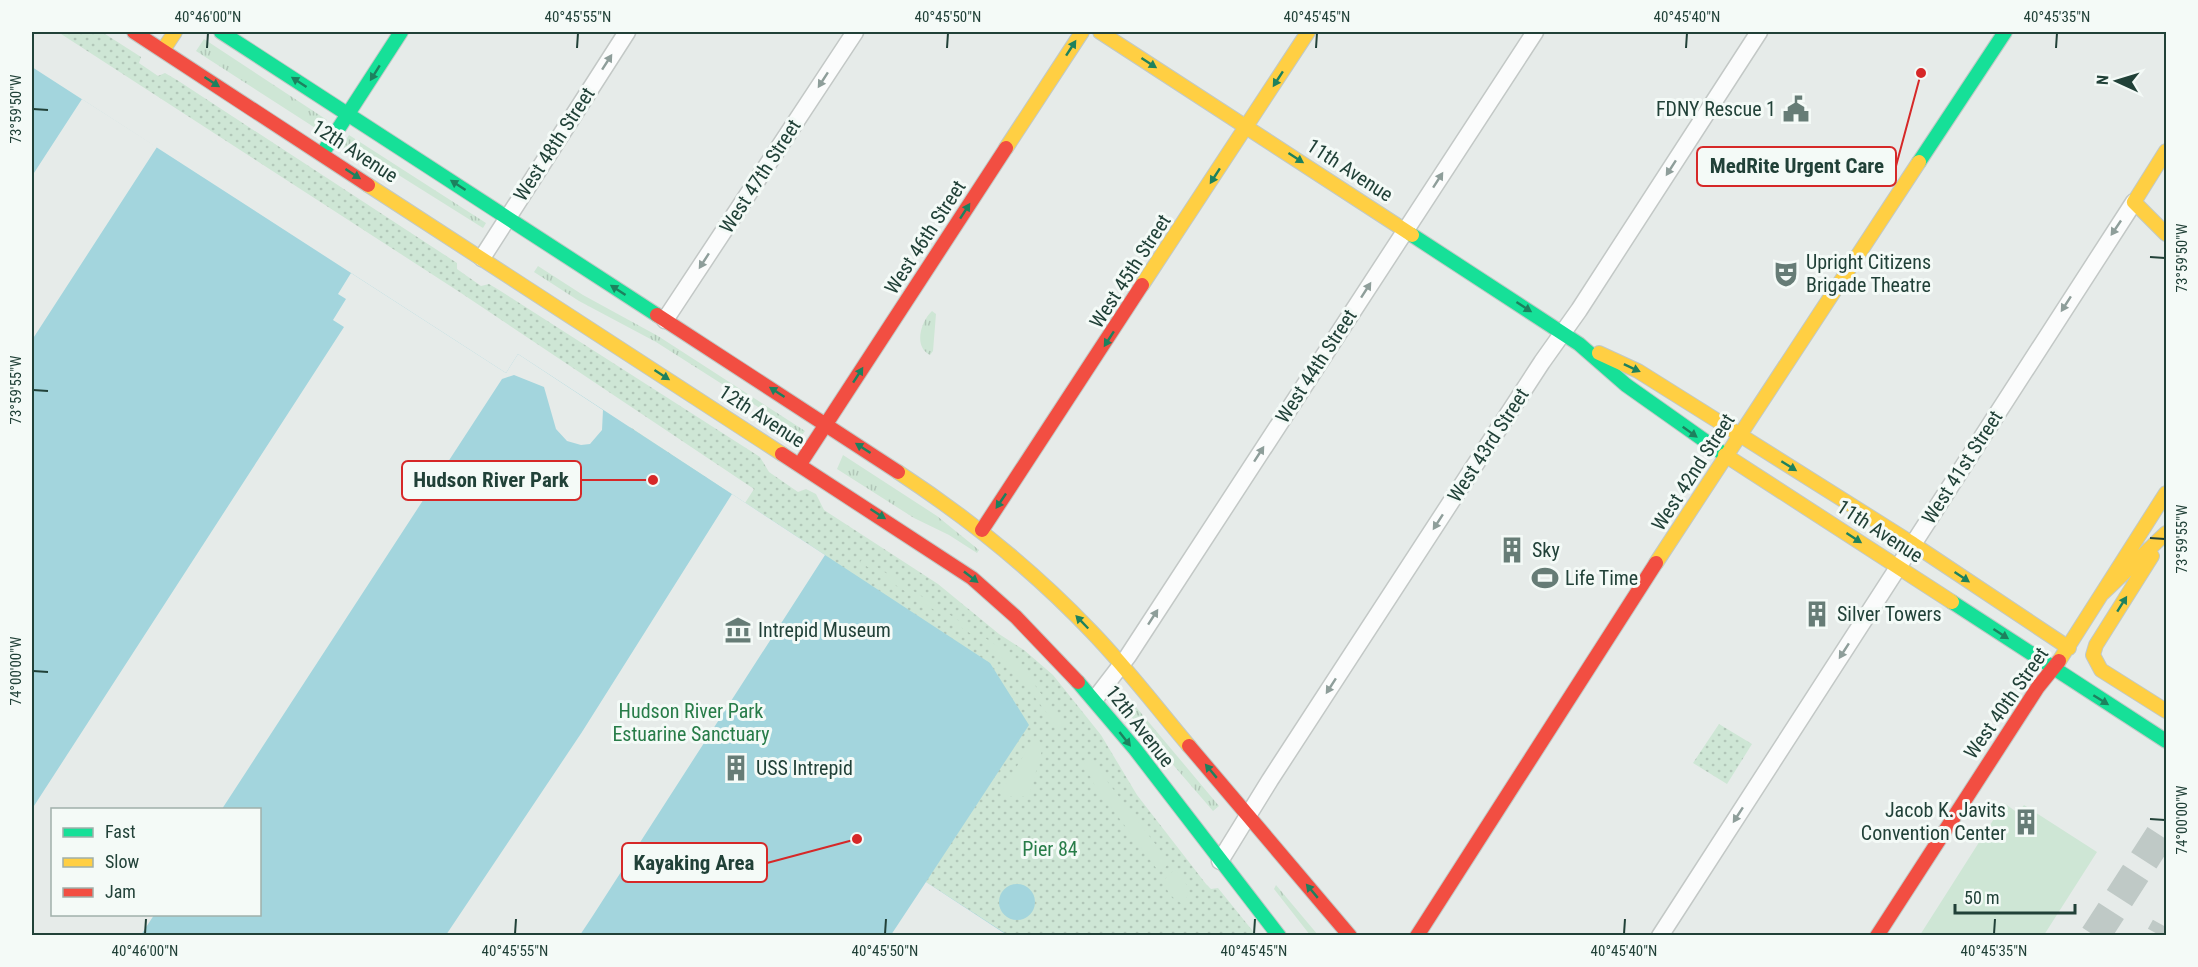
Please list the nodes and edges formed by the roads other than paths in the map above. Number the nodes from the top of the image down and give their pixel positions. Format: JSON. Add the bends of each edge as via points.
{"nodes":[{"id":1,"x":134,"y":32,"type":"edge"},
{"id":2,"x":175,"y":32,"type":"edge"},
{"id":3,"x":221,"y":32,"type":"edge"},
{"id":4,"x":401,"y":32,"type":"edge"},
{"id":5,"x":627,"y":32,"type":"edge"},
{"id":6,"x":855,"y":32,"type":"edge"},
{"id":7,"x":1082,"y":32,"type":"edge"},
{"id":8,"x":1100,"y":32,"type":"edge"},
{"id":9,"x":1308,"y":32,"type":"edge"},
{"id":10,"x":1535,"y":32,"type":"edge"},
{"id":11,"x":1759,"y":32,"type":"edge"},
{"id":12,"x":2005,"y":32,"type":"edge"},
{"id":13,"x":163,"y":50,"type":"junction"},
{"id":14,"x":348,"y":114,"type":"junction"},
{"id":15,"x":1247,"y":127,"type":"junction"},
{"id":16,"x":2166,"y":151,"type":"edge"},
{"id":17,"x":322,"y":154,"type":"junction"},
{"id":18,"x":2134,"y":201,"type":"junction"},
{"id":19,"x":507,"y":217,"type":"junction"},
{"id":20,"x":1406,"y":230,"type":"junction"},
{"id":21,"x":2166,"y":234,"type":"edge"},
{"id":22,"x":482,"y":258,"type":"junction"},
{"id":23,"x":665,"y":320,"type":"junction"},
{"id":24,"x":1563,"y":333,"type":"junction"},
{"id":25,"x":1579,"y":344,"type":"junction"},
{"id":26,"x":826,"y":424,"type":"junction"},
{"id":27,"x":1740,"y":435,"type":"junction"},
{"id":28,"x":1725,"y":455,"type":"junction"},
{"id":29,"x":800,"y":464,"type":"junction"},
{"id":30,"x":2166,"y":493,"type":"edge"},
{"id":31,"x":982,"y":530,"type":"junction"},
{"id":32,"x":2165,"y":536,"type":"edge"},
{"id":33,"x":1913,"y":544,"type":"junction"},
{"id":34,"x":1899,"y":567,"type":"junction"},
{"id":35,"x":2103,"y":593,"type":"junction"},
{"id":36,"x":2069,"y":648,"type":"junction"},
{"id":37,"x":1121,"y":666,"type":"junction"},
{"id":38,"x":2052,"y":668,"type":"junction"},
{"id":39,"x":1095,"y":699,"type":"junction"},
{"id":40,"x":2166,"y":711,"type":"edge"},
{"id":41,"x":2166,"y":741,"type":"edge"},
{"id":42,"x":1249,"y":815,"type":"junction"},
{"id":43,"x":1220,"y":861,"type":"junction"},
{"id":44,"x":1279,"y":936,"type":"edge"},
{"id":45,"x":1350,"y":936,"type":"edge"},
{"id":46,"x":1417,"y":936,"type":"edge"},
{"id":47,"x":1660,"y":936,"type":"edge"},
{"id":48,"x":1877,"y":936,"type":"edge"}],
"edges":[{"from":1,"to":13,"type":"main road","name":"12th Avenue"},
{"from":2,"to":13,"type":"main road"},
{"from":14,"to":3,"type":"main road","name":"12th Avenue","one_way":true},
{"from":4,"to":14,"type":"main road","one_way":true},
{"from":19,"to":5,"type":"street","name":"West 48th Street","one_way":true},
{"from":6,"to":23,"type":"street","name":"West 47th Street","one_way":true},
{"from":26,"to":7,"type":"main road","name":"West 46th Street","one_way":true},
{"from":8,"to":15,"type":"main road","name":"11th Avenue","one_way":true},
{"from":9,"to":15,"type":"main road","name":"West 45th Street","one_way":true},
{"from":20,"to":10,"type":"street","name":"West 44th Street","one_way":true},
{"from":11,"to":24,"type":"street","name":"West 43rd Street","one_way":true},
{"from":12,"to":27,"type":"main road","name":"West 42nd Street"},
{"from":13,"to":17,"type":"main road","name":"12th Avenue","one_way":true},
{"from":14,"to":17,"type":"main road"},
{"from":19,"to":14,"type":"main road","name":"12th Avenue","one_way":true},
{"from":15,"to":20,"type":"main road","name":"11th Avenue","one_way":true},
{"from":15,"to":31,"type":"main road","name":"West 45th Street","one_way":true},
{"from":16,"to":18,"type":"main road","name":"West 41st Street"},
{"from":17,"to":22,"type":"main road","name":"12th Avenue","one_way":true},
{"from":18,"to":21,"type":"main road"},
{"from":18,"to":33,"type":"street","name":"West 41st Street","one_way":true},
{"from":19,"to":22,"type":"street","name":"West 48th Street"},
{"from":23,"to":19,"type":"main road","name":"12th Avenue","one_way":true,"via":[[543,248]]},
{"from":20,"to":24,"type":"main road","name":"11th Avenue","one_way":true},
{"from":37,"to":20,"type":"street","name":"West 44th Street","one_way":true},
{"from":22,"to":29,"type":"main road","name":"12th Avenue","one_way":true,"via":[[524,278]]},
{"from":26,"to":23,"type":"main road","name":"12th Avenue","one_way":true},
{"from":24,"to":25,"type":"main road","name":"11th Avenue"},
{"from":24,"to":42,"type":"street","name":"West 43rd Street","one_way":true},
{"from":25,"to":27,"type":"main road","name":"11th Avenue","one_way":true,"via":[[1638,371]]},
{"from":25,"to":28,"type":"main road","name":"11th Avenue","one_way":true,"via":[[1626,385]]},
{"from":26,"to":29,"type":"main road","name":"West 46th Street"},
{"from":31,"to":26,"type":"main road","name":"12th Avenue","one_way":true},
{"from":27,"to":28,"type":"main road","name":"West 42nd Street"},
{"from":27,"to":33,"type":"main road","name":"11th Avenue","one_way":true},
{"from":28,"to":34,"type":"main road","name":"11th Avenue","one_way":true},
{"from":28,"to":46,"type":"main road","name":"West 42nd Street"},
{"from":29,"to":39,"type":"main road","name":"12th Avenue","one_way":true,"via":[[972,578],[1049,648]]},
{"from":30,"to":35,"type":"main road","name":"West 40th Street"},
{"from":37,"to":31,"type":"main road","name":"12th Avenue","one_way":true,"via":[[1055,594]]},
{"from":32,"to":35,"type":"main road"},
{"from":40,"to":32,"type":"main road","one_way":true,"via":[[2101,670],[2093,655]]},
{"from":33,"to":34,"type":"street","name":"West 41st Street"},
{"from":33,"to":36,"type":"main road","name":"11th Avenue","one_way":true},
{"from":34,"to":38,"type":"main road","name":"11th Avenue","one_way":true},
{"from":34,"to":47,"type":"street","name":"West 41st Street","one_way":true},
{"from":35,"to":36,"type":"main road","name":"West 40th Street"},
{"from":36,"to":38,"type":"main road","name":"West 40th Street"},
{"from":37,"to":39,"type":"street","name":"West 44th Street"},
{"from":42,"to":37,"type":"main road","name":"12th Avenue","one_way":true},
{"from":38,"to":41,"type":"main road","name":"11th Avenue","one_way":true},
{"from":38,"to":48,"type":"main road","name":"West 40th Street"},
{"from":39,"to":43,"type":"main road","name":"12th Avenue","one_way":true},
{"from":42,"to":43,"type":"street","name":"West 43rd Street"},
{"from":45,"to":42,"type":"main road","name":"12th Avenue","one_way":true},
{"from":43,"to":44,"type":"main road","name":"12th Avenue"}]}
